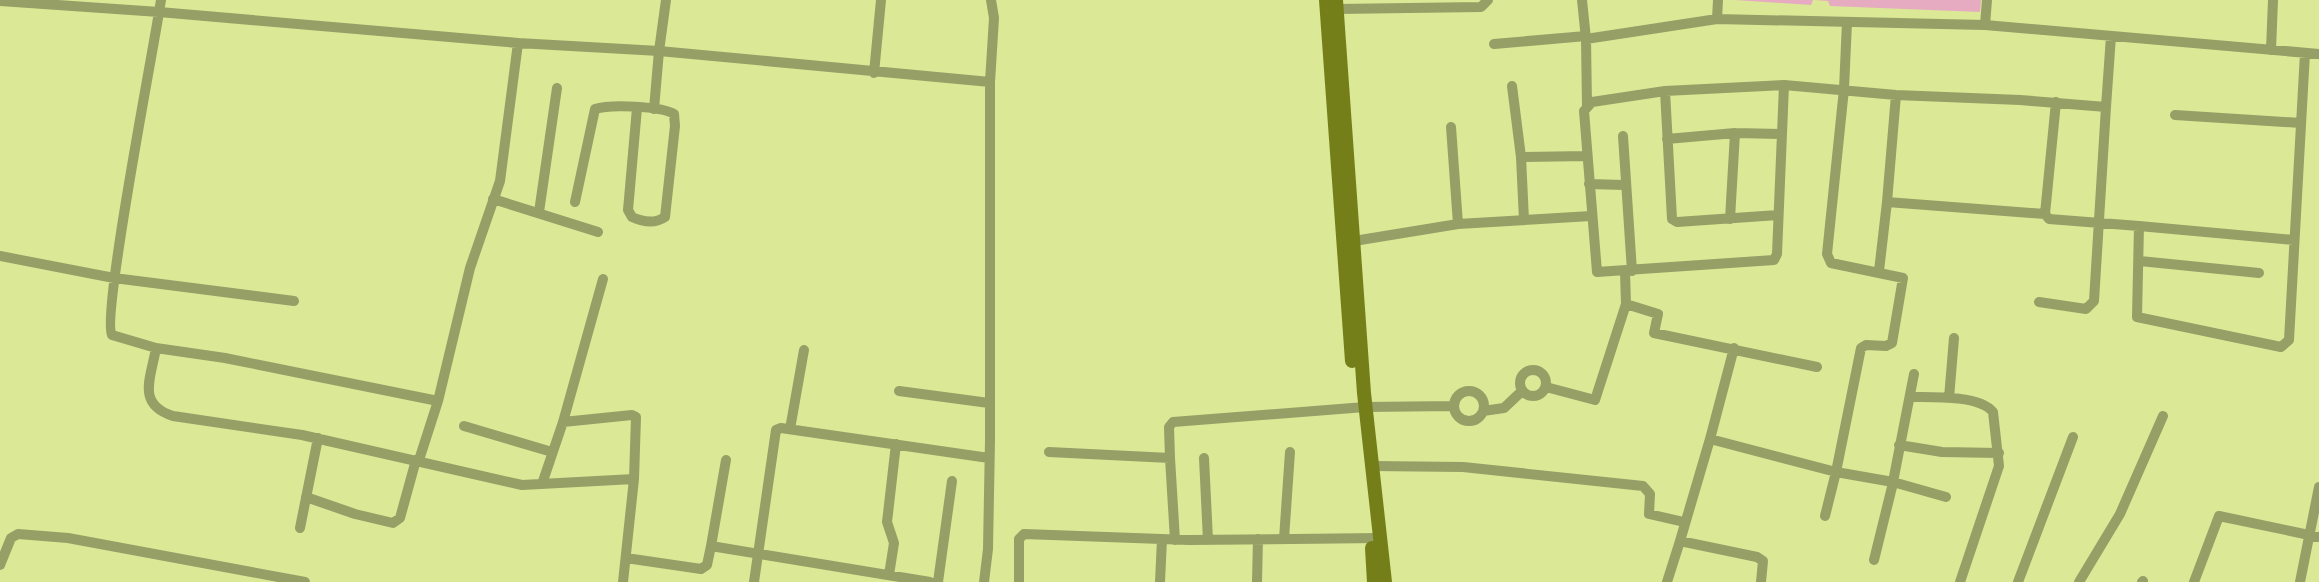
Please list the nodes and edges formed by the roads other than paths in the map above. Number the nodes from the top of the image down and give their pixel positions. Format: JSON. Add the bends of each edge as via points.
{"nodes":[{"id":1,"x":161,"y":0,"type":"edge"},
{"id":2,"x":666,"y":0,"type":"edge"},
{"id":3,"x":881,"y":0,"type":"edge"},
{"id":4,"x":991,"y":0,"type":"edge"},
{"id":5,"x":1488,"y":0,"type":"edge"},
{"id":6,"x":1582,"y":0,"type":"edge"},
{"id":7,"x":1718,"y":0,"type":"edge"},
{"id":8,"x":1987,"y":0,"type":"edge"},
{"id":9,"x":2273,"y":0,"type":"edge"},
{"id":10,"x":0,"y":1,"type":"edge"},
{"id":11,"x":1333,"y":3,"type":"edge"},
{"id":12,"x":1430,"y":4,"type":"edge"},
{"id":13,"x":159,"y":12,"type":"junction"},
{"id":14,"x":1717,"y":19,"type":"junction"},
{"id":15,"x":1847,"y":22,"type":"junction"},
{"id":16,"x":1985,"y":25,"type":"junction"},
{"id":17,"x":2110,"y":36,"type":"junction"},
{"id":18,"x":1586,"y":38,"type":"junction"},
{"id":19,"x":517,"y":43,"type":"junction"},
{"id":20,"x":1494,"y":44,"type":"dead end"},
{"id":21,"x":2271,"y":50,"type":"junction"},
{"id":22,"x":659,"y":51,"type":"junction"},
{"id":23,"x":2305,"y":53,"type":"junction"},
{"id":24,"x":2319,"y":54,"type":"edge"},
{"id":25,"x":874,"y":73,"type":"junction"},
{"id":26,"x":990,"y":82,"type":"junction"},
{"id":27,"x":1784,"y":85,"type":"junction"},
{"id":28,"x":1512,"y":86,"type":"dead end"},
{"id":29,"x":557,"y":88,"type":"dead end"},
{"id":30,"x":1844,"y":89,"type":"junction"},
{"id":31,"x":1665,"y":91,"type":"junction"},
{"id":32,"x":1896,"y":95,"type":"junction"},
{"id":33,"x":2056,"y":102,"type":"junction"},
{"id":34,"x":1587,"y":106,"type":"junction"},
{"id":35,"x":2106,"y":107,"type":"junction"},
{"id":36,"x":637,"y":108,"type":"junction"},
{"id":37,"x":654,"y":109,"type":"junction"},
{"id":38,"x":2175,"y":114,"type":"dead end"},
{"id":39,"x":2301,"y":123,"type":"junction"},
{"id":40,"x":1451,"y":127,"type":"dead end"},
{"id":41,"x":1735,"y":133,"type":"junction"},
{"id":42,"x":1782,"y":134,"type":"junction"},
{"id":43,"x":1623,"y":136,"type":"dead end"},
{"id":44,"x":1667,"y":139,"type":"junction"},
{"id":45,"x":1587,"y":156,"type":"junction"},
{"id":46,"x":1521,"y":157,"type":"junction"},
{"id":47,"x":1589,"y":184,"type":"junction"},
{"id":48,"x":1624,"y":185,"type":"junction"},
{"id":49,"x":493,"y":199,"type":"junction"},
{"id":50,"x":575,"y":202,"type":"dead end"},
{"id":51,"x":1888,"y":202,"type":"junction"},
{"id":52,"x":539,"y":212,"type":"junction"},
{"id":53,"x":2045,"y":214,"type":"junction"},
{"id":54,"x":1778,"y":215,"type":"junction"},
{"id":55,"x":1591,"y":216,"type":"junction"},
{"id":56,"x":1730,"y":219,"type":"junction"},
{"id":57,"x":1524,"y":220,"type":"junction"},
{"id":58,"x":2099,"y":221,"type":"junction"},
{"id":59,"x":1458,"y":224,"type":"junction"},
{"id":60,"x":2139,"y":226,"type":"junction"},
{"id":61,"x":598,"y":232,"type":"dead end"},
{"id":62,"x":2294,"y":240,"type":"junction"},
{"id":63,"x":1353,"y":242,"type":"junction"},
{"id":64,"x":0,"y":256,"type":"edge"},
{"id":65,"x":2140,"y":261,"type":"junction"},
{"id":66,"x":1629,"y":271,"type":"junction"},
{"id":67,"x":1879,"y":271,"type":"junction"},
{"id":68,"x":2259,"y":273,"type":"dead end"},
{"id":69,"x":114,"y":278,"type":"junction"},
{"id":70,"x":603,"y":279,"type":"dead end"},
{"id":71,"x":294,"y":302,"type":"dead end"},
{"id":72,"x":2039,"y":302,"type":"dead end"},
{"id":73,"x":1626,"y":304,"type":"junction"},
{"id":74,"x":1954,"y":338,"type":"dead end"},
{"id":75,"x":156,"y":348,"type":"junction"},
{"id":76,"x":1734,"y":348,"type":"junction"},
{"id":77,"x":804,"y":350,"type":"dead end"},
{"id":78,"x":1817,"y":367,"type":"dead end"},
{"id":79,"x":1914,"y":374,"type":"dead end"},
{"id":80,"x":1546,"y":387,"type":"junction"},
{"id":81,"x":899,"y":391,"type":"dead end"},
{"id":82,"x":1522,"y":391,"type":"junction"},
{"id":83,"x":1910,"y":397,"type":"junction"},
{"id":84,"x":1948,"y":398,"type":"junction"},
{"id":85,"x":438,"y":401,"type":"junction"},
{"id":86,"x":989,"y":403,"type":"junction"},
{"id":87,"x":1454,"y":406,"type":"junction"},
{"id":88,"x":1361,"y":407,"type":"junction"},
{"id":89,"x":1483,"y":411,"type":"junction"},
{"id":90,"x":2163,"y":416,"type":"dead end"},
{"id":91,"x":563,"y":422,"type":"junction"},
{"id":92,"x":464,"y":426,"type":"dead end"},
{"id":93,"x":790,"y":429,"type":"junction"},
{"id":94,"x":2073,"y":437,"type":"dead end"},
{"id":95,"x":318,"y":438,"type":"junction"},
{"id":96,"x":1710,"y":439,"type":"junction"},
{"id":97,"x":896,"y":444,"type":"junction"},
{"id":98,"x":1899,"y":445,"type":"junction"},
{"id":99,"x":552,"y":452,"type":"junction"},
{"id":100,"x":1290,"y":452,"type":"dead end"},
{"id":101,"x":1049,"y":453,"type":"dead end"},
{"id":102,"x":1999,"y":453,"type":"junction"},
{"id":103,"x":989,"y":458,"type":"junction"},
{"id":104,"x":1170,"y":458,"type":"junction"},
{"id":105,"x":1204,"y":458,"type":"dead end"},
{"id":106,"x":417,"y":460,"type":"junction"},
{"id":107,"x":726,"y":460,"type":"dead end"},
{"id":108,"x":1372,"y":466,"type":"junction"},
{"id":109,"x":1836,"y":472,"type":"junction"},
{"id":110,"x":634,"y":479,"type":"junction"},
{"id":111,"x":952,"y":481,"type":"dead end"},
{"id":112,"x":1893,"y":482,"type":"junction"},
{"id":113,"x":542,"y":484,"type":"junction"},
{"id":114,"x":2319,"y":487,"type":"edge"},
{"id":115,"x":306,"y":497,"type":"junction"},
{"id":116,"x":1946,"y":497,"type":"dead end"},
{"id":117,"x":1825,"y":516,"type":"dead end"},
{"id":118,"x":1684,"y":522,"type":"junction"},
{"id":119,"x":300,"y":528,"type":"dead end"},
{"id":120,"x":2314,"y":536,"type":"edge"},
{"id":121,"x":1376,"y":538,"type":"junction"},
{"id":122,"x":1162,"y":539,"type":"junction"},
{"id":123,"x":1258,"y":539,"type":"junction"},
{"id":124,"x":1284,"y":539,"type":"junction"},
{"id":125,"x":1175,"y":540,"type":"junction"},
{"id":126,"x":1208,"y":540,"type":"junction"},
{"id":127,"x":1680,"y":541,"type":"junction"},
{"id":128,"x":711,"y":546,"type":"junction"},
{"id":129,"x":759,"y":554,"type":"junction"},
{"id":130,"x":626,"y":558,"type":"junction"},
{"id":131,"x":1874,"y":560,"type":"dead end"},
{"id":132,"x":0,"y":565,"type":"edge"},
{"id":133,"x":889,"y":577,"type":"edge"},
{"id":134,"x":304,"y":582,"type":"edge"},
{"id":135,"x":623,"y":582,"type":"edge"},
{"id":136,"x":754,"y":582,"type":"edge"},
{"id":137,"x":930,"y":582,"type":"edge"},
{"id":138,"x":937,"y":582,"type":"edge"},
{"id":139,"x":984,"y":582,"type":"edge"},
{"id":140,"x":1019,"y":582,"type":"edge"},
{"id":141,"x":1160,"y":582,"type":"edge"},
{"id":142,"x":1257,"y":582,"type":"edge"},
{"id":143,"x":1374,"y":582,"type":"edge"},
{"id":144,"x":1385,"y":582,"type":"edge"},
{"id":145,"x":1667,"y":582,"type":"edge"},
{"id":146,"x":1762,"y":582,"type":"edge"},
{"id":147,"x":1961,"y":582,"type":"edge"},
{"id":148,"x":2018,"y":582,"type":"edge"},
{"id":149,"x":2079,"y":582,"type":"edge"},
{"id":150,"x":2194,"y":582,"type":"edge"},
{"id":151,"x":2300,"y":582,"type":"edge"}],
"edges":[{"from":1,"to":13,"type":"street"},
{"from":2,"to":22,"type":"street"},
{"from":3,"to":25,"type":"street"},
{"from":4,"to":26,"type":"street"},
{"from":5,"to":12,"type":"street","via":[[1481,7]]},
{"from":6,"to":18,"type":"street"},
{"from":7,"to":14,"type":"street"},
{"from":8,"to":16,"type":"street"},
{"from":9,"to":21,"type":"street"},
{"from":10,"to":13,"type":"street"},
{"from":11,"to":12,"type":"street"},
{"from":11,"to":63,"type":"street"},
{"from":11,"to":88,"type":"street"},
{"from":13,"to":19,"type":"street"},
{"from":13,"to":69,"type":"street"},
{"from":14,"to":15,"type":"street"},
{"from":14,"to":18,"type":"street"},
{"from":15,"to":16,"type":"street"},
{"from":15,"to":30,"type":"street"},
{"from":16,"to":17,"type":"street"},
{"from":17,"to":21,"type":"street"},
{"from":17,"to":35,"type":"street"},
{"from":18,"to":20,"type":"street"},
{"from":18,"to":34,"type":"street"},
{"from":19,"to":22,"type":"street"},
{"from":19,"to":49,"type":"street","via":[[501,176]]},
{"from":21,"to":23,"type":"street"},
{"from":22,"to":25,"type":"street"},
{"from":22,"to":37,"type":"street"},
{"from":23,"to":24,"type":"street"},
{"from":23,"to":39,"type":"street"},
{"from":25,"to":26,"type":"street"},
{"from":26,"to":86,"type":"street"},
{"from":27,"to":30,"type":"street"},
{"from":27,"to":31,"type":"street"},
{"from":27,"to":42,"type":"street"},
{"from":28,"to":46,"type":"street"},
{"from":29,"to":52,"type":"street"},
{"from":30,"to":32,"type":"street"},
{"from":30,"to":67,"type":"street","via":[[1828,258],[1831,263]]},
{"from":31,"to":34,"type":"street"},
{"from":31,"to":44,"type":"street"},
{"from":32,"to":33,"type":"street"},
{"from":32,"to":51,"type":"street"},
{"from":33,"to":35,"type":"street"},
{"from":33,"to":53,"type":"street"},
{"from":34,"to":45,"type":"street"},
{"from":35,"to":58,"type":"street"},
{"from":36,"to":37,"type":"street"},
{"from":36,"to":37,"type":"street","via":[[628,210],[636,219],[650,222],[666,213],[675,126],[672,112]]},
{"from":36,"to":50,"type":"street","via":[[597,107],[593,111]]},
{"from":38,"to":39,"type":"street"},
{"from":39,"to":62,"type":"street"},
{"from":40,"to":59,"type":"street"},
{"from":41,"to":42,"type":"street"},
{"from":41,"to":44,"type":"street"},
{"from":41,"to":56,"type":"street"},
{"from":42,"to":54,"type":"street"},
{"from":43,"to":48,"type":"street"},
{"from":44,"to":56,"type":"street","via":[[1672,219]]},
{"from":45,"to":46,"type":"street"},
{"from":45,"to":47,"type":"street"},
{"from":46,"to":57,"type":"street"},
{"from":47,"to":48,"type":"street"},
{"from":47,"to":55,"type":"street"},
{"from":48,"to":66,"type":"street"},
{"from":49,"to":52,"type":"street"},
{"from":49,"to":85,"type":"street","via":[[470,268]]},
{"from":51,"to":53,"type":"street"},
{"from":51,"to":67,"type":"street"},
{"from":52,"to":61,"type":"street"},
{"from":53,"to":58,"type":"street","via":[[2049,219]]},
{"from":54,"to":56,"type":"street"},
{"from":54,"to":66,"type":"street","via":[[1777,254],[1771,262]]},
{"from":55,"to":57,"type":"street"},
{"from":55,"to":66,"type":"street","via":[[1594,269],[1600,274]]},
{"from":57,"to":59,"type":"street"},
{"from":58,"to":60,"type":"street"},
{"from":58,"to":72,"type":"street","via":[[2091,306]]},
{"from":59,"to":63,"type":"street"},
{"from":60,"to":62,"type":"street"},
{"from":60,"to":65,"type":"street"},
{"from":62,"to":65,"type":"street","via":[[2289,340],[2281,346],[2141,320],[2136,313]]},
{"from":63,"to":88,"type":"street"},
{"from":64,"to":69,"type":"street"},
{"from":65,"to":68,"type":"street"},
{"from":66,"to":73,"type":"street"},
{"from":67,"to":109,"type":"street","via":[[1903,278],[1895,331],[1889,345],[1861,348]]},
{"from":69,"to":71,"type":"street"},
{"from":69,"to":75,"type":"street","via":[[110,333]]},
{"from":70,"to":91,"type":"street"},
{"from":73,"to":76,"type":"street","via":[[1658,314],[1654,333]]},
{"from":73,"to":80,"type":"street","via":[[1595,400]]},
{"from":74,"to":84,"type":"street"},
{"from":75,"to":85,"type":"street"},
{"from":75,"to":95,"type":"street","via":[[148,394],[162,413]]},
{"from":76,"to":78,"type":"street"},
{"from":76,"to":96,"type":"street"},
{"from":77,"to":93,"type":"street"},
{"from":79,"to":83,"type":"street"},
{"from":80,"to":82,"type":"street","via":[[1534,396]]},
{"from":80,"to":82,"type":"street","via":[[1542,373],[1530,370],[1521,378]]},
{"from":81,"to":86,"type":"street"},
{"from":82,"to":89,"type":"street","via":[[1504,408]]},
{"from":83,"to":84,"type":"street"},
{"from":83,"to":98,"type":"street"},
{"from":84,"to":102,"type":"street","via":[[1989,407]]},
{"from":85,"to":106,"type":"street"},
{"from":86,"to":103,"type":"street"},
{"from":87,"to":88,"type":"street"},
{"from":87,"to":89,"type":"street","via":[[1465,421],[1474,421]]},
{"from":87,"to":89,"type":"street","via":[[1458,397],[1471,392],[1480,396]]},
{"from":88,"to":104,"type":"street","via":[[1173,422],[1169,427]]},
{"from":88,"to":108,"type":"street"},
{"from":88,"to":121,"type":"street"},
{"from":90,"to":149,"type":"street","via":[[2120,514]]},
{"from":91,"to":99,"type":"street"},
{"from":91,"to":110,"type":"street","via":[[636,417]]},
{"from":92,"to":99,"type":"street"},
{"from":93,"to":97,"type":"street"},
{"from":93,"to":129,"type":"street","via":[[774,433]]},
{"from":94,"to":148,"type":"street"},
{"from":95,"to":106,"type":"street"},
{"from":95,"to":115,"type":"street"},
{"from":96,"to":109,"type":"street"},
{"from":96,"to":118,"type":"street"},
{"from":97,"to":103,"type":"street"},
{"from":97,"to":133,"type":"street","via":[[887,522],[894,543]]},
{"from":98,"to":102,"type":"street","via":[[1942,452]]},
{"from":98,"to":112,"type":"street"},
{"from":99,"to":113,"type":"street"},
{"from":100,"to":124,"type":"street"},
{"from":101,"to":104,"type":"street"},
{"from":102,"to":147,"type":"street","via":[[1999,466]]},
{"from":103,"to":139,"type":"street"},
{"from":104,"to":125,"type":"street"},
{"from":105,"to":126,"type":"street"},
{"from":106,"to":113,"type":"street","via":[[512,483]]},
{"from":106,"to":115,"type":"street","via":[[400,517],[393,523]]},
{"from":107,"to":128,"type":"street"},
{"from":108,"to":118,"type":"street","via":[[1463,467],[1643,486],[1650,494],[1649,514]]},
{"from":108,"to":121,"type":"street"},
{"from":109,"to":112,"type":"street"},
{"from":109,"to":117,"type":"street"},
{"from":110,"to":113,"type":"street"},
{"from":110,"to":130,"type":"street"},
{"from":111,"to":138,"type":"street"},
{"from":112,"to":116,"type":"street"},
{"from":112,"to":131,"type":"street"},
{"from":114,"to":120,"type":"street"},
{"from":115,"to":119,"type":"street"},
{"from":118,"to":127,"type":"street"},
{"from":120,"to":150,"type":"street","via":[[2219,516]]},
{"from":120,"to":151,"type":"street"},
{"from":121,"to":124,"type":"street"},
{"from":121,"to":143,"type":"street"},
{"from":121,"to":144,"type":"street"},
{"from":122,"to":125,"type":"street"},
{"from":122,"to":140,"type":"street","via":[[1024,534],[1019,539]]},
{"from":122,"to":141,"type":"street"},
{"from":123,"to":124,"type":"street"},
{"from":123,"to":126,"type":"street"},
{"from":123,"to":142,"type":"street"},
{"from":125,"to":126,"type":"street"},
{"from":127,"to":145,"type":"street"},
{"from":127,"to":146,"type":"street","via":[[1756,557],[1763,561]]},
{"from":128,"to":129,"type":"street"},
{"from":128,"to":130,"type":"street","via":[[707,565],[701,569]]},
{"from":129,"to":133,"type":"street"},
{"from":129,"to":136,"type":"street"},
{"from":130,"to":135,"type":"street"},
{"from":132,"to":134,"type":"street","via":[[11,538],[18,534],[94,542]]},
{"from":133,"to":137,"type":"street"}]}
